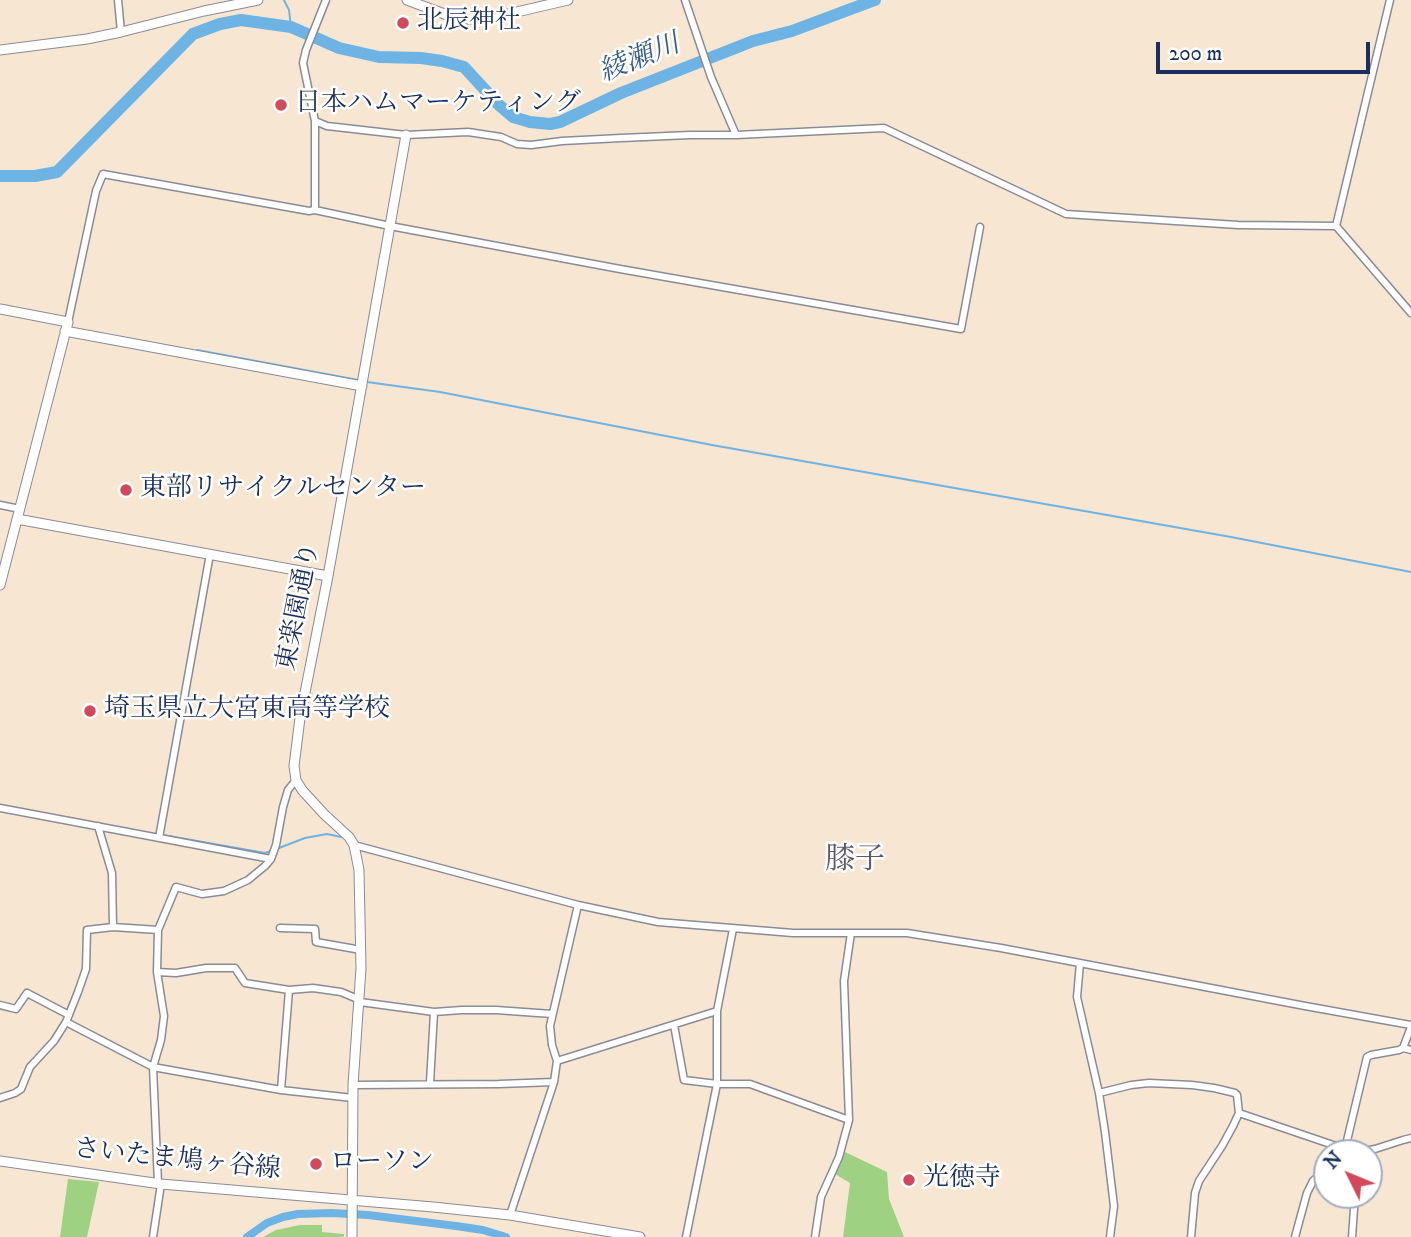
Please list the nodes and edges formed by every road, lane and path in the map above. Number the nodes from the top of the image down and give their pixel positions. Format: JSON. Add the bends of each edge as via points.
{"nodes":[{"id":1,"x":118,"y":0,"type":"edge"},
{"id":2,"x":258,"y":0,"type":"edge"},
{"id":3,"x":326,"y":0,"type":"edge"},
{"id":4,"x":407,"y":0,"type":"edge"},
{"id":5,"x":568,"y":0,"type":"edge"},
{"id":6,"x":685,"y":0,"type":"edge"},
{"id":7,"x":1390,"y":0,"type":"edge"},
{"id":8,"x":121,"y":32,"type":"junction"},
{"id":9,"x":0,"y":50,"type":"edge"},
{"id":10,"x":315,"y":121,"type":"junction"},
{"id":11,"x":406,"y":135,"type":"junction"},
{"id":12,"x":736,"y":135,"type":"junction"},
{"id":13,"x":315,"y":210,"type":"junction"},
{"id":14,"x":390,"y":226,"type":"junction"},
{"id":15,"x":1336,"y":226,"type":"junction"},
{"id":16,"x":980,"y":227,"type":"dead end"},
{"id":17,"x":0,"y":309,"type":"edge"},
{"id":18,"x":1411,"y":313,"type":"edge"},
{"id":19,"x":66,"y":327,"type":"junction"},
{"id":20,"x":362,"y":386,"type":"junction"},
{"id":21,"x":0,"y":505,"type":"edge"},
{"id":22,"x":18,"y":514,"type":"junction"},
{"id":23,"x":210,"y":554,"type":"junction"},
{"id":24,"x":328,"y":576,"type":"junction"},
{"id":25,"x":0,"y":585,"type":"edge"},
{"id":26,"x":296,"y":780,"type":"junction"},
{"id":27,"x":0,"y":808,"type":"edge"},
{"id":28,"x":98,"y":826,"type":"junction"},
{"id":29,"x":159,"y":838,"type":"junction"},
{"id":30,"x":354,"y":845,"type":"junction"},
{"id":31,"x":271,"y":859,"type":"junction"},
{"id":32,"x":578,"y":905,"type":"junction"},
{"id":33,"x":113,"y":927,"type":"junction"},
{"id":34,"x":279,"y":928,"type":"dead end"},
{"id":35,"x":733,"y":929,"type":"junction"},
{"id":36,"x":158,"y":930,"type":"junction"},
{"id":37,"x":851,"y":933,"type":"junction"},
{"id":38,"x":361,"y":950,"type":"junction"},
{"id":39,"x":1080,"y":963,"type":"junction"},
{"id":40,"x":158,"y":972,"type":"junction"},
{"id":41,"x":289,"y":990,"type":"junction"},
{"id":42,"x":360,"y":1001,"type":"junction"},
{"id":43,"x":0,"y":1005,"type":"edge"},
{"id":44,"x":717,"y":1011,"type":"junction"},
{"id":45,"x":434,"y":1012,"type":"junction"},
{"id":46,"x":552,"y":1014,"type":"junction"},
{"id":47,"x":67,"y":1018,"type":"junction"},
{"id":48,"x":674,"y":1025,"type":"junction"},
{"id":49,"x":1411,"y":1026,"type":"edge"},
{"id":50,"x":1403,"y":1048,"type":"junction"},
{"id":51,"x":1411,"y":1050,"type":"edge"},
{"id":52,"x":557,"y":1061,"type":"junction"},
{"id":53,"x":153,"y":1067,"type":"junction"},
{"id":54,"x":554,"y":1082,"type":"junction"},
{"id":55,"x":430,"y":1083,"type":"junction"},
{"id":56,"x":717,"y":1084,"type":"junction"},
{"id":57,"x":353,"y":1085,"type":"junction"},
{"id":58,"x":281,"y":1090,"type":"junction"},
{"id":59,"x":1098,"y":1093,"type":"junction"},
{"id":60,"x":0,"y":1098,"type":"edge"},
{"id":61,"x":353,"y":1098,"type":"junction"},
{"id":62,"x":1239,"y":1113,"type":"junction"},
{"id":63,"x":849,"y":1120,"type":"junction"},
{"id":64,"x":1411,"y":1138,"type":"edge"},
{"id":65,"x":1346,"y":1139,"type":"edge"},
{"id":66,"x":1313,"y":1140,"type":"edge"},
{"id":67,"x":1383,"y":1146,"type":"edge"},
{"id":68,"x":0,"y":1161,"type":"edge"},
{"id":69,"x":1313,"y":1181,"type":"edge"},
{"id":70,"x":160,"y":1183,"type":"junction"},
{"id":71,"x":352,"y":1203,"type":"junction"},
{"id":72,"x":1354,"y":1209,"type":"edge"},
{"id":73,"x":510,"y":1215,"type":"junction"},
{"id":74,"x":153,"y":1237,"type":"edge"},
{"id":75,"x":352,"y":1237,"type":"edge"},
{"id":76,"x":640,"y":1237,"type":"edge"},
{"id":77,"x":686,"y":1237,"type":"edge"},
{"id":78,"x":815,"y":1237,"type":"edge"},
{"id":79,"x":1110,"y":1237,"type":"edge"},
{"id":80,"x":1191,"y":1237,"type":"edge"},
{"id":81,"x":1295,"y":1237,"type":"edge"},
{"id":82,"x":1352,"y":1237,"type":"edge"}],
"edges":[{"from":1,"to":8,"type":"street"},
{"from":2,"to":8,"type":"street"},
{"from":3,"to":10,"type":"street","via":[[303,63]]},
{"from":4,"to":5,"type":"street","via":[[468,19]]},
{"from":6,"to":12,"type":"street"},
{"from":7,"to":15,"type":"street"},
{"from":8,"to":9,"type":"street"},
{"from":10,"to":11,"type":"street","via":[[327,127]]},
{"from":10,"to":13,"type":"street"},
{"from":11,"to":12,"type":"street","via":[[468,132],[531,145]]},
{"from":11,"to":14,"type":"street","name":"東楽園通り"},
{"from":12,"to":15,"type":"street","via":[[884,128],[1066,214]]},
{"from":13,"to":14,"type":"street"},
{"from":13,"to":19,"type":"street","via":[[103,174]]},
{"from":14,"to":16,"type":"street","via":[[961,330]]},
{"from":14,"to":20,"type":"street","name":"東楽園通り"},
{"from":15,"to":18,"type":"street"},
{"from":17,"to":19,"type":"street"},
{"from":19,"to":20,"type":"street"},
{"from":19,"to":22,"type":"street"},
{"from":20,"to":24,"type":"street","name":"東楽園通り"},
{"from":21,"to":22,"type":"street"},
{"from":22,"to":23,"type":"street"},
{"from":22,"to":25,"type":"street"},
{"from":23,"to":24,"type":"street"},
{"from":23,"to":29,"type":"street"},
{"from":24,"to":26,"type":"street","name":"東楽園通り","via":[[296,747]]},
{"from":26,"to":30,"type":"street"},
{"from":26,"to":31,"type":"street","via":[[288,790]]},
{"from":27,"to":28,"type":"street"},
{"from":28,"to":29,"type":"street"},
{"from":28,"to":33,"type":"street","via":[[112,873]]},
{"from":29,"to":31,"type":"street"},
{"from":30,"to":32,"type":"street"},
{"from":30,"to":38,"type":"street"},
{"from":31,"to":36,"type":"street","via":[[248,880],[224,891],[202,894],[176,887]]},
{"from":32,"to":35,"type":"street","via":[[658,922]]},
{"from":32,"to":46,"type":"street"},
{"from":33,"to":36,"type":"street"},
{"from":33,"to":47,"type":"street","via":[[88,930],[86,969]]},
{"from":34,"to":38,"type":"street","via":[[315,929],[316,942]]},
{"from":35,"to":37,"type":"street"},
{"from":35,"to":44,"type":"street"},
{"from":36,"to":40,"type":"street"},
{"from":37,"to":39,"type":"street","via":[[907,933]]},
{"from":37,"to":63,"type":"street","via":[[844,981]]},
{"from":38,"to":42,"type":"street"},
{"from":39,"to":49,"type":"street"},
{"from":39,"to":59,"type":"street","via":[[1077,997]]},
{"from":40,"to":41,"type":"street","via":[[235,968],[245,983]]},
{"from":40,"to":53,"type":"street","via":[[164,1016]]},
{"from":41,"to":42,"type":"street","via":[[341,992]]},
{"from":41,"to":58,"type":"street"},
{"from":42,"to":45,"type":"street"},
{"from":42,"to":57,"type":"street"},
{"from":43,"to":47,"type":"street","via":[[16,1009],[27,993]]},
{"from":44,"to":48,"type":"street"},
{"from":44,"to":56,"type":"street"},
{"from":45,"to":46,"type":"street"},
{"from":45,"to":55,"type":"street"},
{"from":46,"to":52,"type":"street","via":[[551,1045]]},
{"from":47,"to":53,"type":"street"},
{"from":47,"to":60,"type":"street","via":[[30,1067],[21,1089]]},
{"from":48,"to":52,"type":"street"},
{"from":48,"to":56,"type":"street","via":[[684,1080]]},
{"from":49,"to":50,"type":"street"},
{"from":50,"to":51,"type":"street"},
{"from":50,"to":65,"type":"street","via":[[1367,1057]]},
{"from":52,"to":54,"type":"street"},
{"from":53,"to":58,"type":"street"},
{"from":53,"to":70,"type":"street"},
{"from":54,"to":55,"type":"street"},
{"from":54,"to":73,"type":"street"},
{"from":55,"to":57,"type":"street"},
{"from":56,"to":63,"type":"street","via":[[750,1084]]},
{"from":56,"to":77,"type":"street"},
{"from":57,"to":61,"type":"street"},
{"from":58,"to":61,"type":"street"},
{"from":59,"to":62,"type":"street","via":[[1149,1083],[1203,1086],[1235,1093]]},
{"from":59,"to":79,"type":"street","via":[[1114,1206]]},
{"from":61,"to":71,"type":"street"},
{"from":62,"to":66,"type":"street"},
{"from":62,"to":80,"type":"street","via":[[1199,1181]]},
{"from":63,"to":78,"type":"street","via":[[821,1196]]},
{"from":64,"to":67,"type":"street"},
{"from":68,"to":70,"type":"street","name":"さいたま鳩ヶ谷線"},
{"from":69,"to":81,"type":"street"},
{"from":70,"to":71,"type":"street","name":"さいたま鳩ヶ谷線"},
{"from":70,"to":74,"type":"street"},
{"from":71,"to":73,"type":"street","name":"さいたま鳩ヶ谷線"},
{"from":71,"to":75,"type":"street"},
{"from":72,"to":82,"type":"street"},
{"from":73,"to":76,"type":"street","name":"さいたま鳩ヶ谷線"}]}
